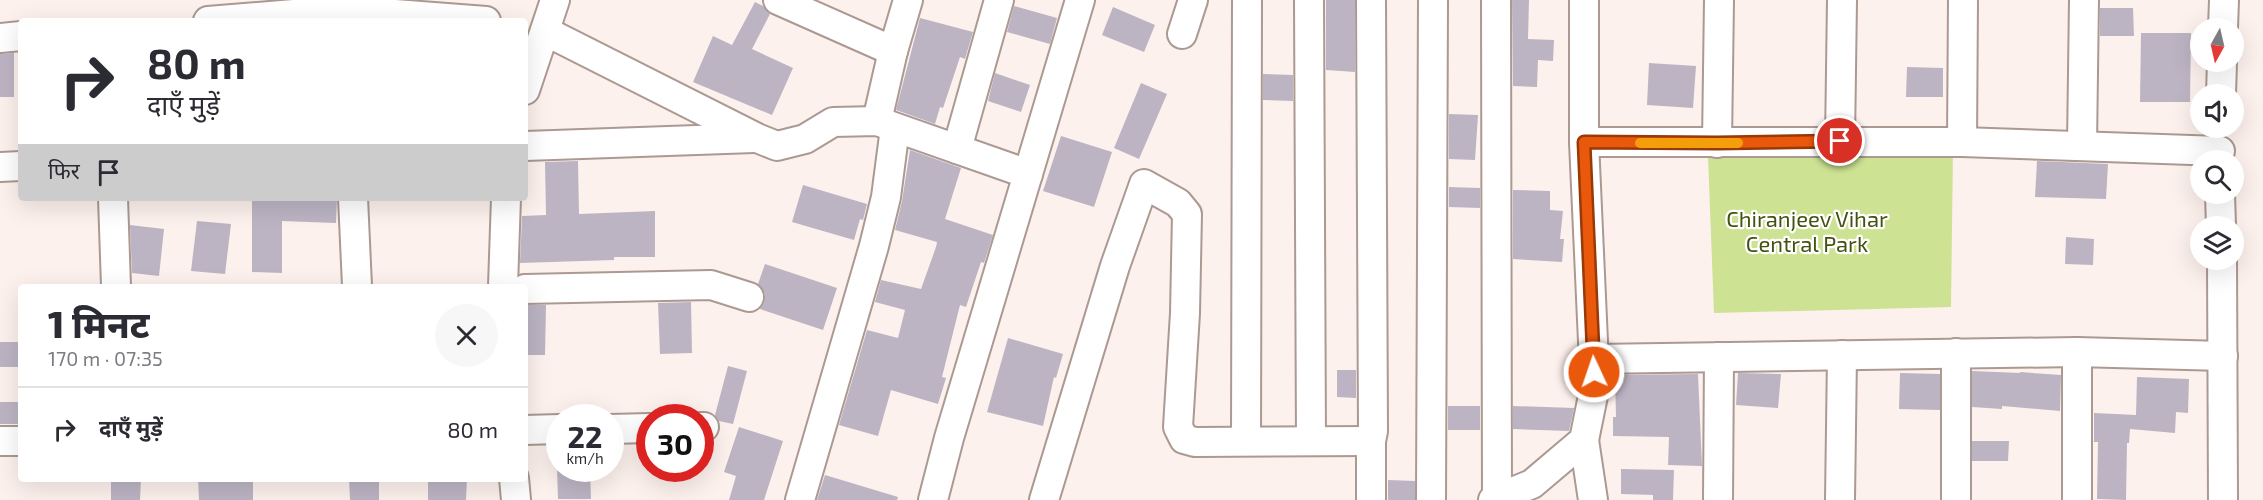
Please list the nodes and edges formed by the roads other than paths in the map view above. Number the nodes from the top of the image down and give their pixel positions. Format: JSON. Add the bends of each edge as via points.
{"nodes":[{"id":1,"x":555,"y":0,"type":"edge"},
{"id":2,"x":778,"y":0,"type":"edge"},
{"id":3,"x":908,"y":0,"type":"edge"},
{"id":4,"x":999,"y":0,"type":"edge"},
{"id":5,"x":1080,"y":0,"type":"edge"},
{"id":6,"x":1193,"y":0,"type":"edge"},
{"id":7,"x":1247,"y":0,"type":"edge"},
{"id":8,"x":1309,"y":0,"type":"edge"},
{"id":9,"x":1371,"y":0,"type":"edge"},
{"id":10,"x":1433,"y":0,"type":"edge"},
{"id":11,"x":1496,"y":0,"type":"edge"},
{"id":12,"x":1584,"y":0,"type":"edge"},
{"id":13,"x":1719,"y":0,"type":"edge"},
{"id":14,"x":1842,"y":0,"type":"edge"},
{"id":15,"x":1963,"y":0,"type":"edge"},
{"id":16,"x":2084,"y":0,"type":"edge"},
{"id":17,"x":2224,"y":0,"type":"edge"},
{"id":18,"x":343,"y":10,"type":"edge"},
{"id":19,"x":245,"y":18,"type":"edge"},
{"id":20,"x":447,"y":18,"type":"edge"},
{"id":21,"x":2223,"y":18,"type":"edge"},
{"id":22,"x":545,"y":31,"type":"junction"},
{"id":23,"x":1182,"y":34,"type":"dead end"},
{"id":24,"x":18,"y":36,"type":"edge"},
{"id":25,"x":0,"y":38,"type":"edge"},
{"id":26,"x":893,"y":51,"type":"junction"},
{"id":27,"x":528,"y":81,"type":"edge"},
{"id":28,"x":886,"y":125,"type":"junction"},
{"id":29,"x":757,"y":138,"type":"junction"},
{"id":30,"x":1840,"y":141,"type":"junction"},
{"id":31,"x":1584,"y":142,"type":"junction"},
{"id":32,"x":1962,"y":142,"type":"junction"},
{"id":33,"x":1717,"y":143,"type":"junction"},
{"id":34,"x":2082,"y":145,"type":"junction"},
{"id":35,"x":528,"y":146,"type":"edge"},
{"id":36,"x":2220,"y":146,"type":"edge"},
{"id":37,"x":957,"y":149,"type":"junction"},
{"id":38,"x":18,"y":166,"type":"edge"},
{"id":39,"x":0,"y":167,"type":"edge"},
{"id":40,"x":1028,"y":174,"type":"junction"},
{"id":41,"x":113,"y":201,"type":"edge"},
{"id":42,"x":353,"y":201,"type":"edge"},
{"id":43,"x":506,"y":201,"type":"edge"},
{"id":44,"x":2222,"y":270,"type":"edge"},
{"id":45,"x":116,"y":284,"type":"edge"},
{"id":46,"x":357,"y":284,"type":"edge"},
{"id":47,"x":503,"y":284,"type":"edge"},
{"id":48,"x":528,"y":289,"type":"edge"},
{"id":49,"x":749,"y":297,"type":"dead end"},
{"id":50,"x":2077,"y":352,"type":"junction"},
{"id":51,"x":1956,"y":353,"type":"junction"},
{"id":52,"x":1842,"y":355,"type":"junction"},
{"id":53,"x":1719,"y":357,"type":"junction"},
{"id":54,"x":2223,"y":357,"type":"junction"},
{"id":55,"x":1594,"y":359,"type":"junction"},
{"id":56,"x":546,"y":429,"type":"edge"},
{"id":57,"x":528,"y":430,"type":"edge"},
{"id":58,"x":1584,"y":440,"type":"junction"},
{"id":59,"x":0,"y":441,"type":"edge"},
{"id":60,"x":18,"y":441,"type":"edge"},
{"id":61,"x":1246,"y":441,"type":"junction"},
{"id":62,"x":1311,"y":441,"type":"junction"},
{"id":63,"x":1371,"y":441,"type":"junction"},
{"id":64,"x":514,"y":482,"type":"edge"},
{"id":65,"x":1495,"y":499,"type":"edge"},
{"id":66,"x":516,"y":500,"type":"edge"},
{"id":67,"x":800,"y":500,"type":"edge"},
{"id":68,"x":933,"y":500,"type":"edge"},
{"id":69,"x":1044,"y":500,"type":"edge"},
{"id":70,"x":1371,"y":500,"type":"edge"},
{"id":71,"x":1431,"y":500,"type":"edge"},
{"id":72,"x":1593,"y":500,"type":"edge"},
{"id":73,"x":1718,"y":500,"type":"edge"},
{"id":74,"x":1840,"y":500,"type":"edge"},
{"id":75,"x":1956,"y":500,"type":"edge"},
{"id":76,"x":2077,"y":500,"type":"edge"},
{"id":77,"x":2223,"y":500,"type":"edge"}],
"edges":[{"from":1,"to":22,"type":"street"},
{"from":2,"to":26,"type":"street"},
{"from":3,"to":26,"type":"street"},
{"from":4,"to":37,"type":"street"},
{"from":5,"to":40,"type":"street"},
{"from":6,"to":23,"type":"street"},
{"from":7,"to":61,"type":"street"},
{"from":8,"to":62,"type":"street"},
{"from":9,"to":63,"type":"street"},
{"from":10,"to":71,"type":"street"},
{"from":11,"to":65,"type":"street"},
{"from":12,"to":31,"type":"street"},
{"from":13,"to":33,"type":"street"},
{"from":14,"to":30,"type":"street"},
{"from":15,"to":32,"type":"street"},
{"from":16,"to":34,"type":"street"},
{"from":17,"to":21,"type":"street"},
{"from":18,"to":19,"type":"street"},
{"from":18,"to":20,"type":"street"},
{"from":22,"to":27,"type":"street"},
{"from":22,"to":29,"type":"street"},
{"from":24,"to":25,"type":"street"},
{"from":26,"to":28,"type":"street"},
{"from":28,"to":29,"type":"street","via":[[833,122],[805,139],[777,146]]},
{"from":28,"to":37,"type":"street"},
{"from":28,"to":67,"type":"street","via":[[886,197]]},
{"from":29,"to":35,"type":"street"},
{"from":30,"to":32,"type":"street"},
{"from":30,"to":33,"type":"street"},
{"from":31,"to":33,"type":"street"},
{"from":31,"to":55,"type":"street"},
{"from":32,"to":34,"type":"street"},
{"from":34,"to":36,"type":"street"},
{"from":37,"to":40,"type":"street"},
{"from":38,"to":39,"type":"street"},
{"from":40,"to":68,"type":"street"},
{"from":41,"to":45,"type":"street"},
{"from":42,"to":46,"type":"street"},
{"from":43,"to":47,"type":"street"},
{"from":44,"to":54,"type":"street"},
{"from":48,"to":49,"type":"street","via":[[711,285]]},
{"from":50,"to":51,"type":"street"},
{"from":50,"to":54,"type":"street"},
{"from":50,"to":76,"type":"street"},
{"from":51,"to":52,"type":"street"},
{"from":51,"to":75,"type":"street"},
{"from":52,"to":53,"type":"street"},
{"from":52,"to":74,"type":"street"},
{"from":53,"to":55,"type":"street"},
{"from":53,"to":73,"type":"street"},
{"from":54,"to":77,"type":"street"},
{"from":55,"to":58,"type":"street","via":[[1595,386]]},
{"from":56,"to":57,"type":"street"},
{"from":58,"to":65,"type":"street","via":[[1532,484]]},
{"from":58,"to":72,"type":"street"},
{"from":59,"to":60,"type":"street"},
{"from":61,"to":62,"type":"street"},
{"from":61,"to":69,"type":"street","via":[[1195,442],[1184,439],[1178,427],[1187,214],[1178,203],[1144,184]]},
{"from":62,"to":63,"type":"street"},
{"from":63,"to":70,"type":"street"},
{"from":64,"to":66,"type":"street"}]}
